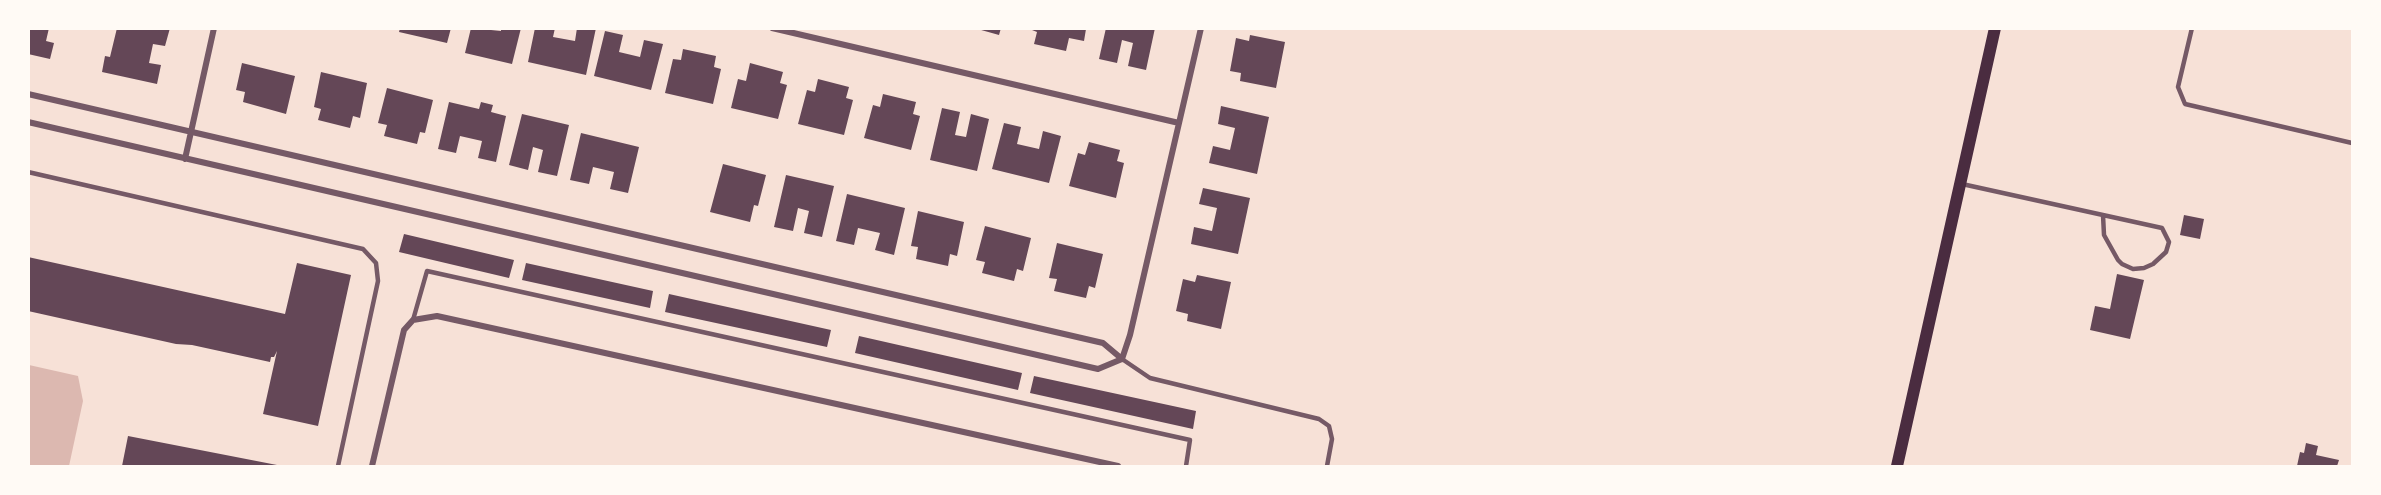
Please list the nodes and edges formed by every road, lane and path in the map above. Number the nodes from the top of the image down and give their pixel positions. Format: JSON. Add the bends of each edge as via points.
{"nodes":[{"id":1,"x":214,"y":28,"type":"edge"},
{"id":2,"x":772,"y":28,"type":"edge"},
{"id":3,"x":1201,"y":28,"type":"edge"},
{"id":4,"x":1995,"y":28,"type":"edge"},
{"id":5,"x":2192,"y":28,"type":"edge"},
{"id":6,"x":28,"y":94,"type":"edge"},
{"id":7,"x":28,"y":122,"type":"edge"},
{"id":8,"x":1179,"y":123,"type":"junction"},
{"id":9,"x":190,"y":132,"type":"junction"},
{"id":10,"x":2352,"y":142,"type":"edge"},
{"id":11,"x":185,"y":159,"type":"junction"},
{"id":12,"x":28,"y":172,"type":"edge"},
{"id":13,"x":1961,"y":183,"type":"junction"},
{"id":14,"x":2103,"y":215,"type":"junction"},
{"id":15,"x":413,"y":320,"type":"junction"},
{"id":16,"x":1122,"y":359,"type":"junction"},
{"id":17,"x":338,"y":466,"type":"edge"},
{"id":18,"x":372,"y":466,"type":"edge"},
{"id":19,"x":1118,"y":466,"type":"edge"},
{"id":20,"x":1186,"y":466,"type":"edge"},
{"id":21,"x":1327,"y":466,"type":"edge"},
{"id":22,"x":1897,"y":466,"type":"edge"}],
"edges":[{"from":1,"to":9,"type":"street"},
{"from":2,"to":8,"type":"street"},
{"from":3,"to":8,"type":"street"},
{"from":4,"to":13,"type":"main road"},
{"from":5,"to":10,"type":"lane","via":[[2178,87],[2185,104]]},
{"from":6,"to":9,"type":"street"},
{"from":7,"to":11,"type":"street"},
{"from":8,"to":16,"type":"street"},
{"from":9,"to":11,"type":"street"},
{"from":9,"to":16,"type":"street","via":[[1103,343]]},
{"from":11,"to":16,"type":"street","via":[[1098,369]]},
{"from":12,"to":17,"type":"lane","via":[[363,249],[376,263],[378,281]]},
{"from":13,"to":14,"type":"lane"},
{"from":13,"to":22,"type":"main road"},
{"from":14,"to":14,"type":"lane","via":[[2104,235],[2122,264],[2133,269],[2145,268],[2166,252],[2169,242],[2162,228]]},
{"from":15,"to":18,"type":"street","via":[[404,330]]},
{"from":15,"to":19,"type":"street","via":[[437,316]]},
{"from":15,"to":20,"type":"lane","via":[[427,271],[1190,440]]},
{"from":16,"to":21,"type":"lane","via":[[1150,378],[1319,419],[1329,426],[1332,439]]}]}
